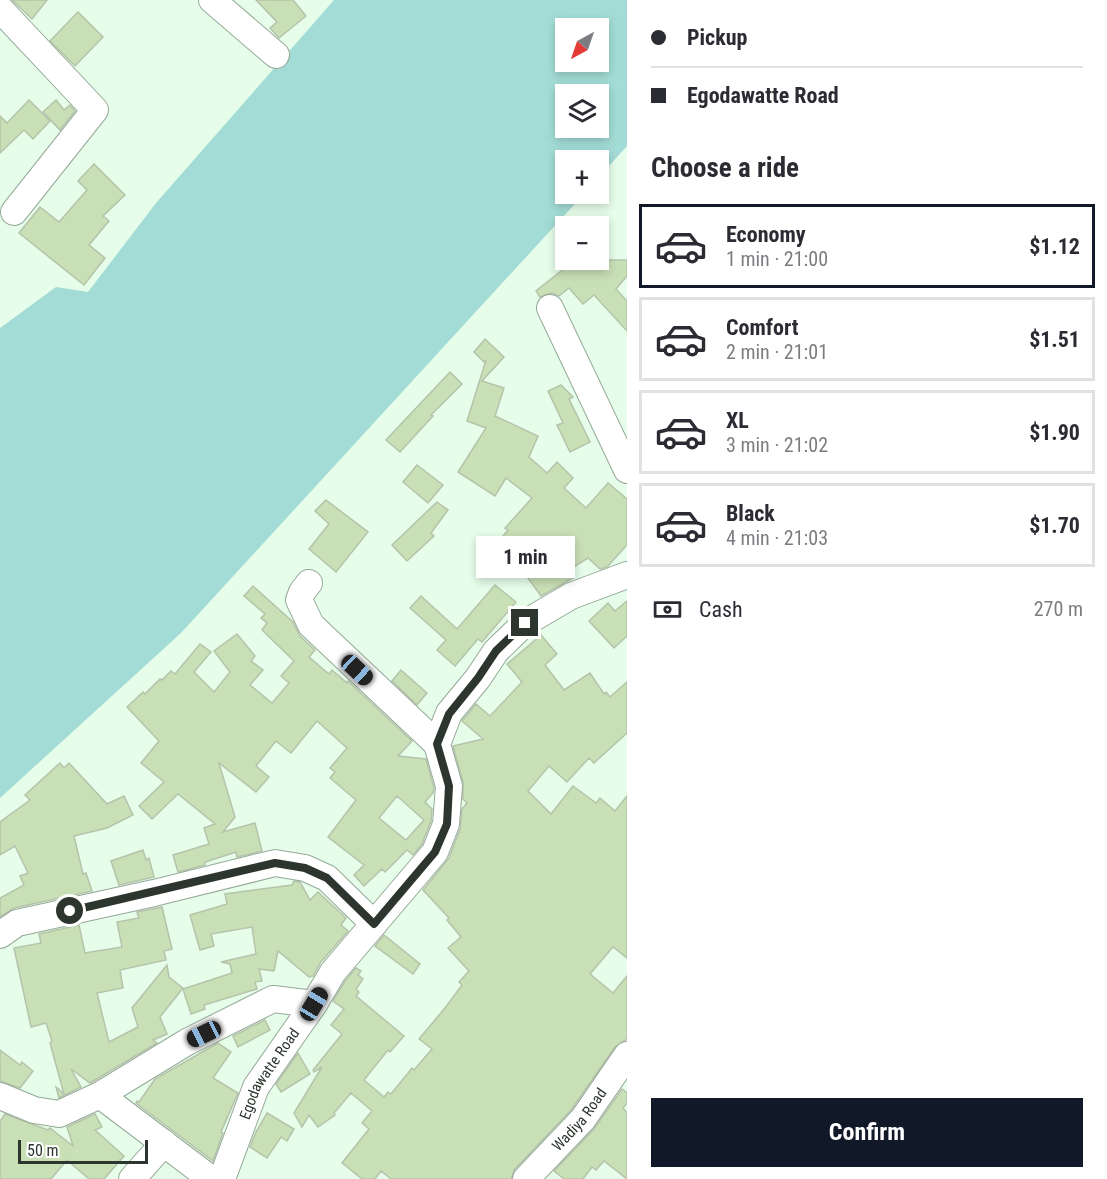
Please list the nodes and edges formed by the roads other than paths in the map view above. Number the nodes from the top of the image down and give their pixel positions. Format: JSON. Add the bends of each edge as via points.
{"nodes":[{"id":1,"x":212,"y":0,"type":"edge"},
{"id":2,"x":0,"y":9,"type":"edge"},
{"id":3,"x":276,"y":55,"type":"dead end"},
{"id":4,"x":14,"y":212,"type":"dead end"},
{"id":5,"x":550,"y":308,"type":"dead end"},
{"id":6,"x":627,"y":470,"type":"edge"},
{"id":7,"x":627,"y":575,"type":"edge"},
{"id":8,"x":309,"y":583,"type":"dead end"},
{"id":9,"x":437,"y":744,"type":"junction"},
{"id":10,"x":374,"y":924,"type":"junction"},
{"id":11,"x":0,"y":935,"type":"edge"},
{"id":12,"x":314,"y":1004,"type":"junction"},
{"id":13,"x":627,"y":1055,"type":"edge"},
{"id":14,"x":100,"y":1095,"type":"junction"},
{"id":15,"x":0,"y":1096,"type":"edge"},
{"id":16,"x":164,"y":1143,"type":"junction"},
{"id":17,"x":132,"y":1179,"type":"edge"},
{"id":18,"x":211,"y":1179,"type":"edge"},
{"id":19,"x":222,"y":1179,"type":"edge"},
{"id":20,"x":526,"y":1179,"type":"edge"}],
"edges":[{"from":1,"to":3,"type":"street"},
{"from":2,"to":4,"type":"street","via":[[95,111]]},
{"from":5,"to":6,"type":"street"},
{"from":7,"to":9,"type":"street","via":[[571,596],[525,623],[496,651],[449,714]]},
{"from":8,"to":9,"type":"street","via":[[299,600],[311,626]]},
{"from":9,"to":10,"type":"street","name":"Egodawatte Road","via":[[449,786],[447,824],[435,852]]},
{"from":10,"to":11,"type":"street","via":[[327,878],[305,868],[275,863],[17,923]]},
{"from":10,"to":12,"type":"street","name":"Egodawatte Road","via":[[333,972]]},
{"from":12,"to":14,"type":"street","via":[[273,999],[186,1042]]},
{"from":12,"to":19,"type":"street","name":"Egodawatte Road","via":[[256,1087]]},
{"from":13,"to":20,"type":"street","name":"Wadiya Road","via":[[583,1119]]},
{"from":14,"to":15,"type":"street","via":[[59,1114],[34,1110]]},
{"from":14,"to":16,"type":"street"},
{"from":16,"to":17,"type":"street"},
{"from":16,"to":18,"type":"street"}]}
